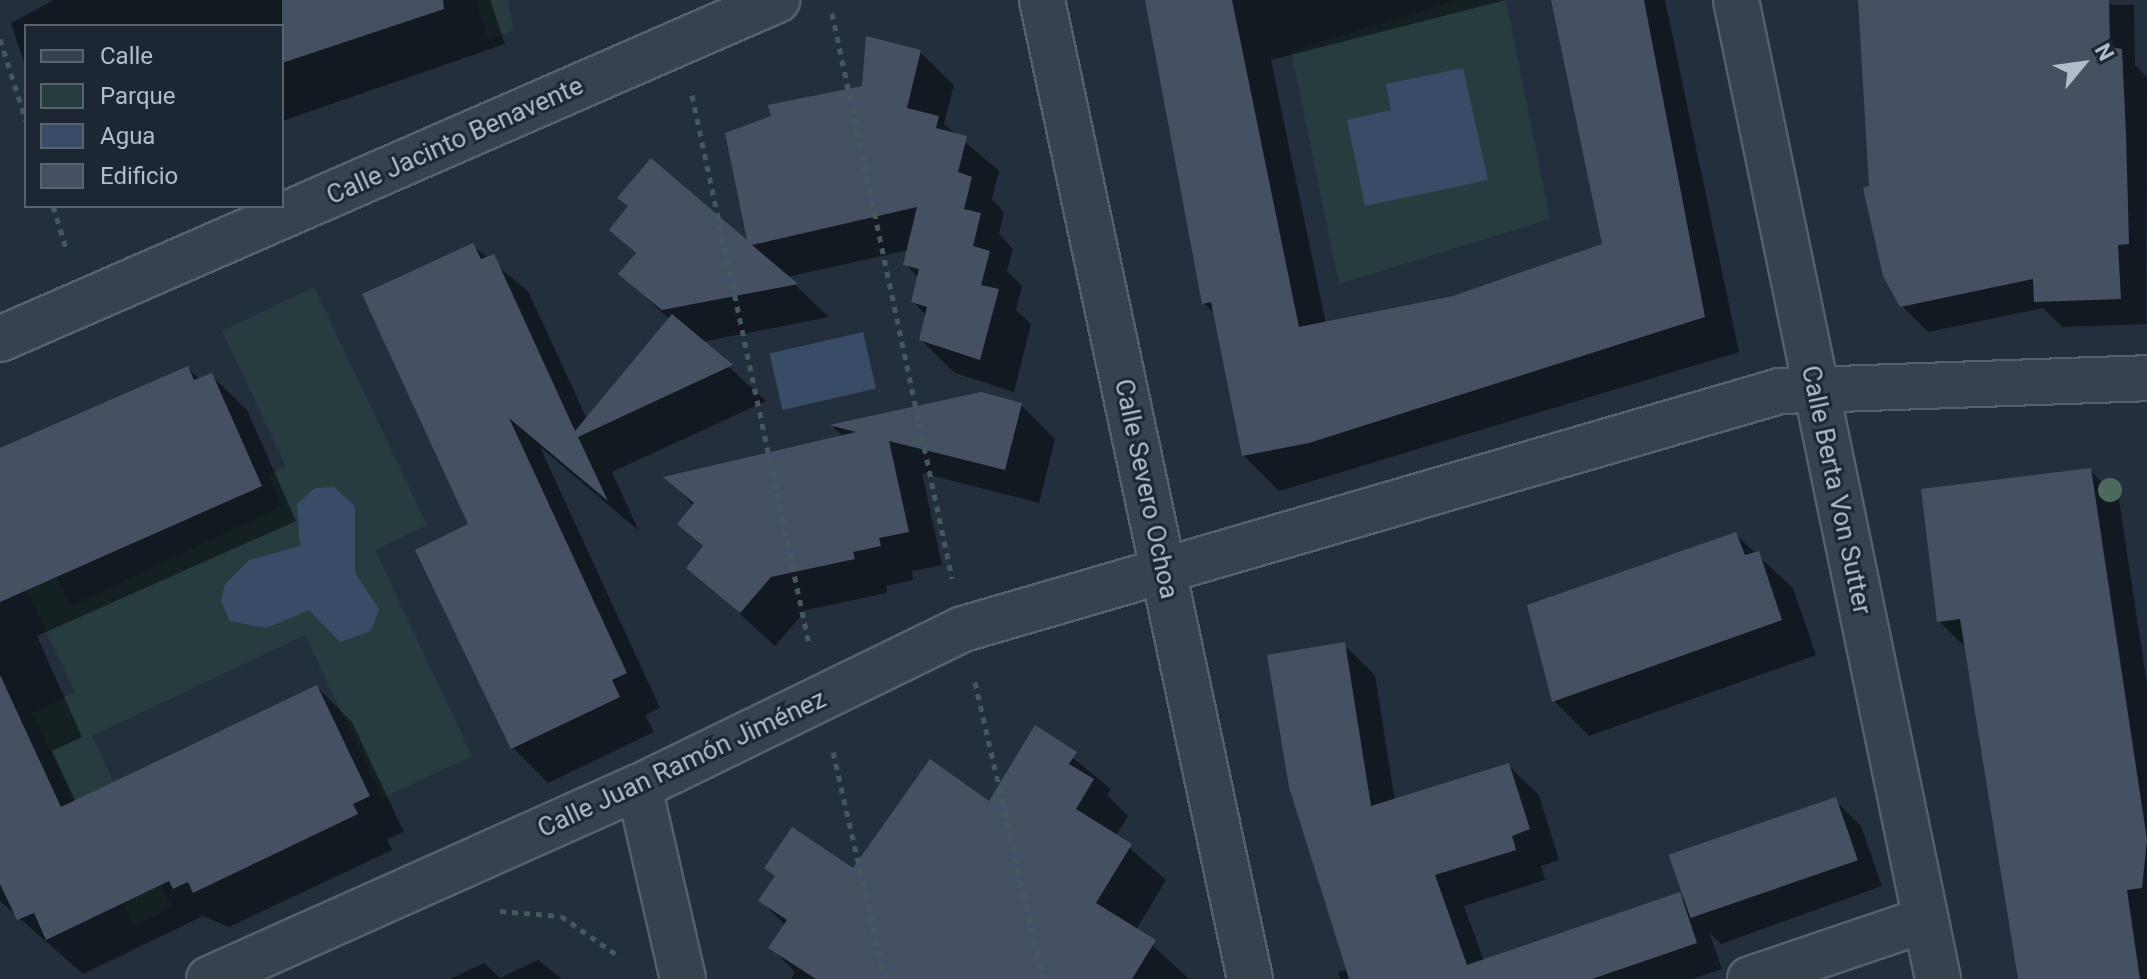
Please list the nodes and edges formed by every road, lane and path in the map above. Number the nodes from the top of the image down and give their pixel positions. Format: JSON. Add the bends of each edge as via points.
{"nodes":[{"id":1,"x":777,"y":0,"type":"edge"},
{"id":2,"x":829,"y":0,"type":"edge"},
{"id":3,"x":1042,"y":0,"type":"edge"},
{"id":4,"x":1736,"y":0,"type":"edge"},
{"id":5,"x":0,"y":39,"type":"edge"},
{"id":6,"x":680,"y":42,"type":"junction"},
{"id":7,"x":24,"y":115,"type":"edge"},
{"id":8,"x":0,"y":339,"type":"edge"},
{"id":9,"x":2147,"y":378,"type":"edge"},
{"id":10,"x":1815,"y":389,"type":"junction"},
{"id":11,"x":1163,"y":572,"type":"junction"},
{"id":12,"x":963,"y":629,"type":"junction"},
{"id":13,"x":820,"y":698,"type":"junction"},
{"id":14,"x":639,"y":787,"type":"junction"},
{"id":15,"x":489,"y":914,"type":"dead end"},
{"id":16,"x":1924,"y":920,"type":"junction"},
{"id":17,"x":628,"y":969,"type":"dead end"},
{"id":18,"x":209,"y":979,"type":"edge"},
{"id":19,"x":683,"y":979,"type":"edge"},
{"id":20,"x":885,"y":979,"type":"edge"},
{"id":21,"x":1043,"y":979,"type":"edge"},
{"id":22,"x":1250,"y":979,"type":"edge"},
{"id":23,"x":1750,"y":979,"type":"edge"},
{"id":24,"x":1938,"y":979,"type":"edge"}],
"edges":[{"from":1,"to":6,"type":"street","name":"Calle Jacinto Benavente"},
{"from":2,"to":12,"type":"path"},
{"from":3,"to":11,"type":"street","name":"Calle Severo Ochoa"},
{"from":4,"to":10,"type":"street","name":"Calle Berta Von Sutter"},
{"from":5,"to":7,"type":"path"},
{"from":6,"to":8,"type":"street","name":"Calle Jacinto Benavente"},
{"from":6,"to":13,"type":"path"},
{"from":9,"to":10,"type":"street","name":"Calle Juan Ramón Jiménez"},
{"from":10,"to":11,"type":"street","name":"Calle Juan Ramón Jiménez","via":[[1780,391]]},
{"from":10,"to":16,"type":"street","name":"Calle Berta Von Sutter"},
{"from":11,"to":12,"type":"street","name":"Calle Juan Ramón Jiménez"},
{"from":11,"to":22,"type":"street","name":"Calle Severo Ochoa"},
{"from":12,"to":13,"type":"street","name":"Calle Juan Ramón Jiménez"},
{"from":12,"to":21,"type":"path"},
{"from":13,"to":14,"type":"street","name":"Calle Juan Ramón Jiménez"},
{"from":13,"to":20,"type":"path"},
{"from":14,"to":18,"type":"street","name":"Calle Juan Ramón Jiménez"},
{"from":14,"to":19,"type":"street"},
{"from":15,"to":17,"type":"path","via":[[561,916],[599,936]]},
{"from":16,"to":23,"type":"street"},
{"from":16,"to":24,"type":"street","name":"Calle Berta Von Sutter"}]}
